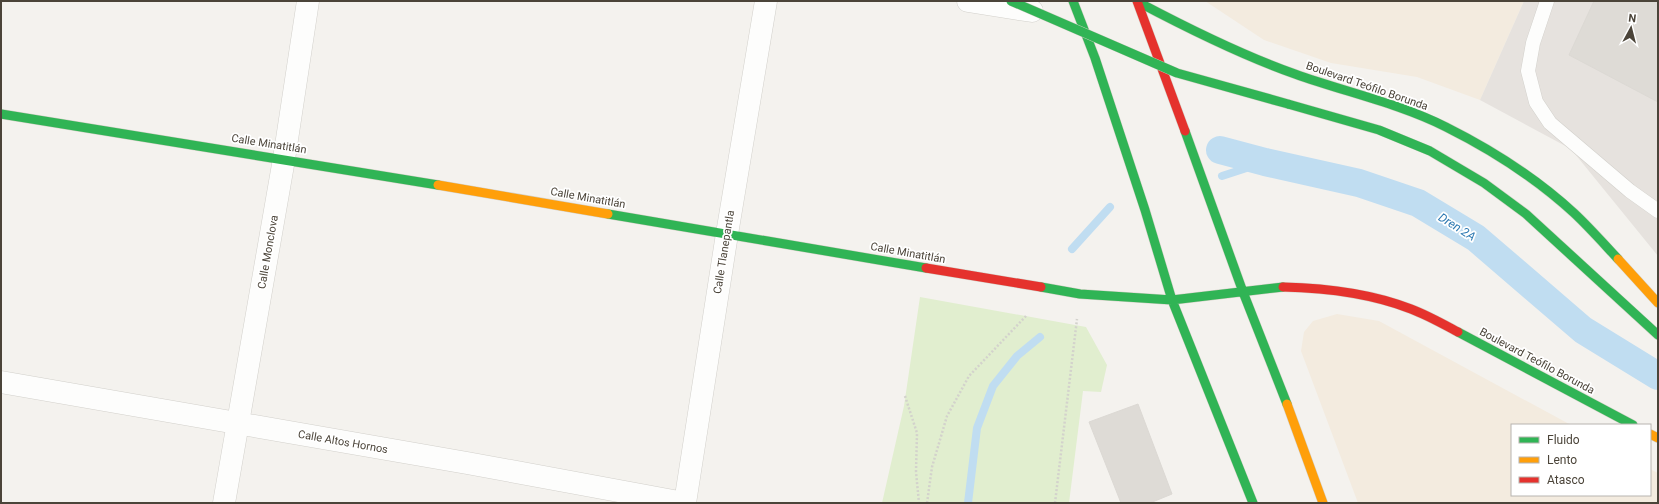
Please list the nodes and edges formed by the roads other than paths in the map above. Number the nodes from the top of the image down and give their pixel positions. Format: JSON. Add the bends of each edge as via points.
{"nodes":[{"id":1,"x":308,"y":1,"type":"edge"},
{"id":2,"x":766,"y":1,"type":"edge"},
{"id":3,"x":968,"y":1,"type":"edge"},
{"id":4,"x":1011,"y":1,"type":"edge"},
{"id":5,"x":1137,"y":1,"type":"edge"},
{"id":6,"x":1547,"y":1,"type":"edge"},
{"id":7,"x":1076,"y":9,"type":"edge"},
{"id":8,"x":1,"y":114,"type":"edge"},
{"id":9,"x":284,"y":159,"type":"junction"},
{"id":10,"x":1658,"y":211,"type":"edge"},
{"id":11,"x":727,"y":234,"type":"junction"},
{"id":12,"x":1243,"y":292,"type":"junction"},
{"id":13,"x":1172,"y":300,"type":"junction"},
{"id":14,"x":1658,"y":303,"type":"edge"},
{"id":15,"x":1658,"y":336,"type":"edge"},
{"id":16,"x":1,"y":382,"type":"edge"},
{"id":17,"x":237,"y":424,"type":"junction"},
{"id":18,"x":1631,"y":424,"type":"edge"},
{"id":19,"x":224,"y":503,"type":"edge"},
{"id":20,"x":685,"y":503,"type":"edge"},
{"id":21,"x":1253,"y":503,"type":"edge"},
{"id":22,"x":1323,"y":503,"type":"edge"}],
"edges":[{"from":1,"to":9,"type":"street","name":"Calle Monclova"},
{"from":2,"to":11,"type":"street","name":"Calle Tlanepantla"},
{"from":3,"to":7,"type":"street"},
{"from":4,"to":15,"type":"main road","bridge":true,"via":[[1177,73],[1379,130],[1430,151],[1484,183],[1526,214]]},
{"from":5,"to":12,"type":"main road","via":[[1224,233]]},
{"from":5,"to":14,"type":"main road","name":"Boulevard Teófilo Borunda","via":[[1201,35],[1260,61],[1407,110],[1462,135],[1554,197],[1586,225]]},
{"from":6,"to":10,"type":"lane","via":[[1533,43],[1528,71],[1536,102],[1550,123],[1630,191]]},
{"from":7,"to":13,"type":"main road","via":[[1095,58]]},
{"from":8,"to":9,"type":"main road","name":"Calle Minatitlán"},
{"from":9,"to":11,"type":"main road","name":"Calle Minatitlán"},
{"from":9,"to":17,"type":"street","name":"Calle Monclova"},
{"from":11,"to":13,"type":"main road","name":"Calle Minatitlán","via":[[1080,294]]},
{"from":11,"to":20,"type":"street","name":"Calle Tlanepantla"},
{"from":12,"to":13,"type":"main road","name":"Boulevard Teófilo Borunda"},
{"from":12,"to":18,"type":"main road","name":"Boulevard Teófilo Borunda","via":[[1283,287],[1331,289],[1370,296],[1412,309]]},
{"from":12,"to":22,"type":"main road"},
{"from":13,"to":21,"type":"main road"},
{"from":16,"to":17,"type":"street","name":"Calle Altos Hornos"},
{"from":17,"to":19,"type":"street","name":"Calle Monclova"},
{"from":17,"to":20,"type":"street","name":"Calle Altos Hornos"}]}
